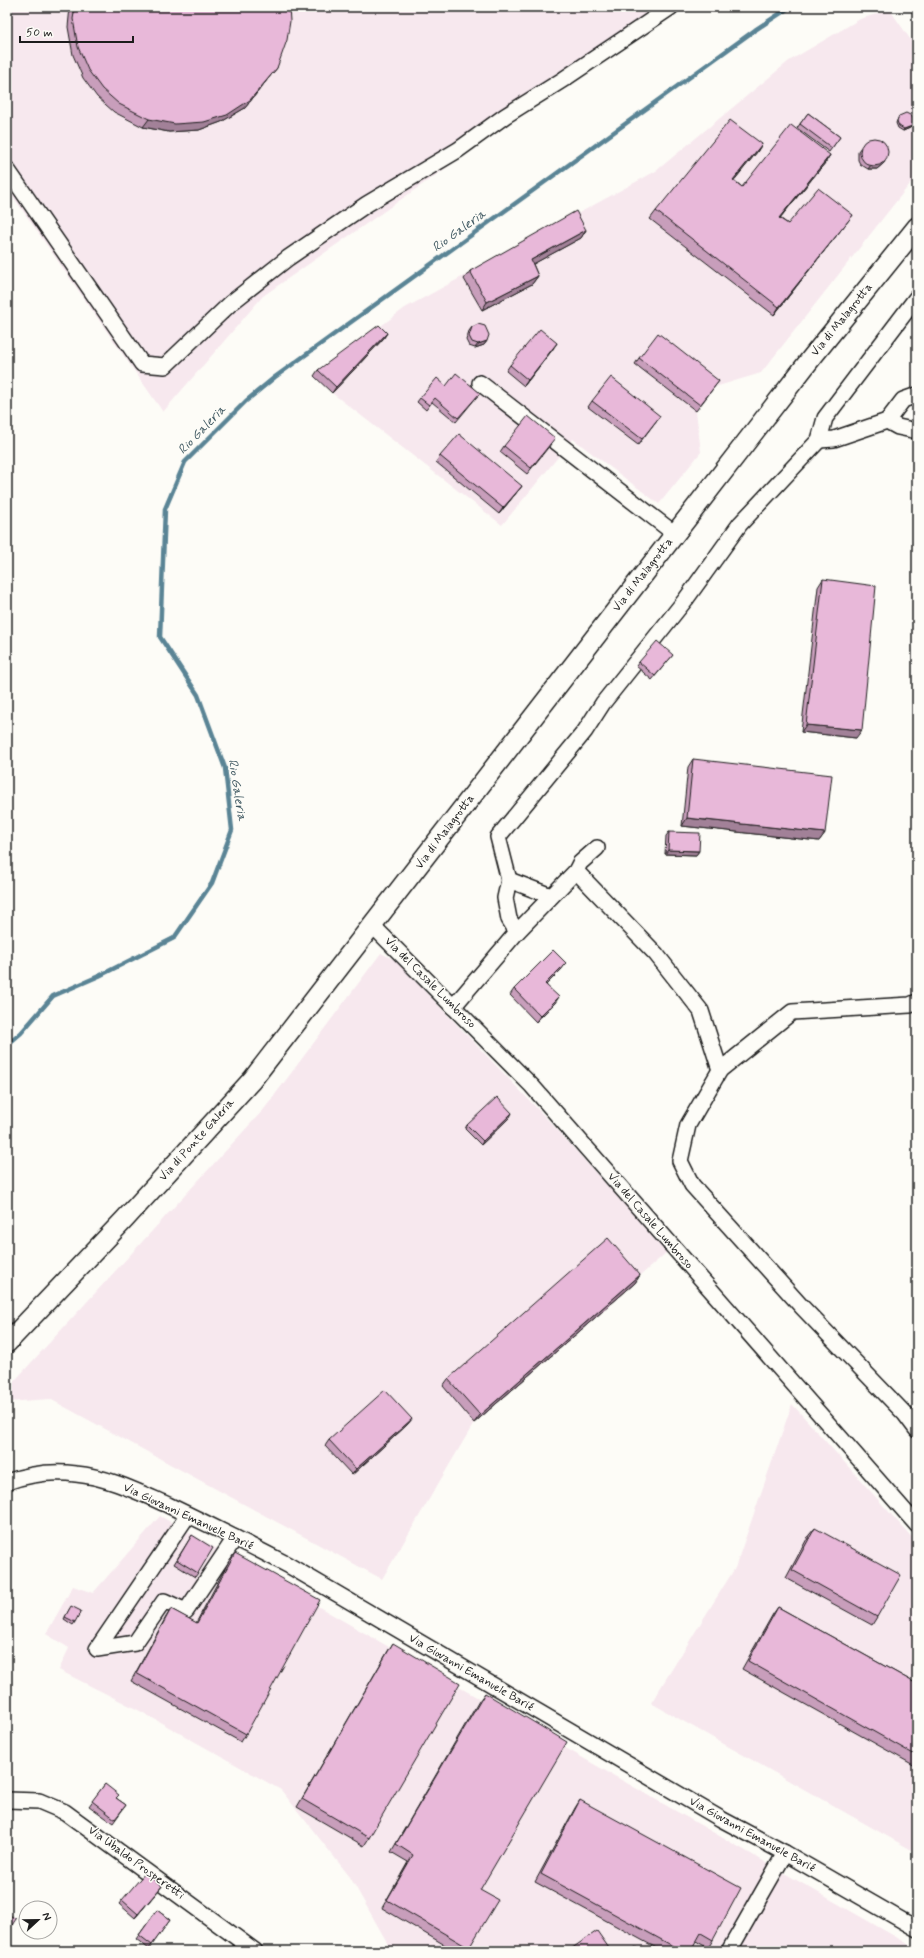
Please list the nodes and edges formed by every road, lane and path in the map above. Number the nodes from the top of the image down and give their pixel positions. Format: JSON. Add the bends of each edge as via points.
{"nodes":[{"id":1,"x":672,"y":7,"type":"edge"},
{"id":2,"x":7,"y":170,"type":"edge"},
{"id":3,"x":917,"y":228,"type":"edge"},
{"id":4,"x":917,"y":297,"type":"edge"},
{"id":5,"x":480,"y":383,"type":"dead end"},
{"id":6,"x":917,"y":395,"type":"edge"},
{"id":7,"x":887,"y":421,"type":"junction"},
{"id":8,"x":917,"y":431,"type":"edge"},
{"id":9,"x":819,"y":440,"type":"junction"},
{"id":10,"x":675,"y":534,"type":"junction"},
{"id":11,"x":597,"y":848,"type":"dead end"},
{"id":12,"x":576,"y":871,"type":"junction"},
{"id":13,"x":509,"y":880,"type":"junction"},
{"id":14,"x":551,"y":896,"type":"junction"},
{"id":15,"x":373,"y":926,"type":"junction"},
{"id":16,"x":517,"y":932,"type":"junction"},
{"id":17,"x":917,"y":1002,"type":"edge"},
{"id":18,"x":453,"y":1007,"type":"junction"},
{"id":19,"x":720,"y":1070,"type":"junction"},
{"id":20,"x":7,"y":1343,"type":"edge"},
{"id":21,"x":917,"y":1430,"type":"edge"},
{"id":22,"x":7,"y":1482,"type":"edge"},
{"id":23,"x":188,"y":1515,"type":"junction"},
{"id":24,"x":917,"y":1525,"type":"edge"},
{"id":25,"x":235,"y":1538,"type":"junction"},
{"id":26,"x":7,"y":1800,"type":"edge"},
{"id":27,"x":785,"y":1853,"type":"junction"},
{"id":28,"x":917,"y":1929,"type":"edge"},
{"id":29,"x":255,"y":1951,"type":"edge"},
{"id":30,"x":729,"y":1951,"type":"edge"}],
"edges":[{"from":1,"to":2,"type":"street","via":[[505,116],[458,150],[367,204],[288,258],[231,303],[165,366],[142,364]]},
{"from":3,"to":10,"type":"main road","name":"Via di Malagrotta","via":[[809,361]]},
{"from":4,"to":9,"type":"street","via":[[825,418]]},
{"from":5,"to":10,"type":"street"},
{"from":6,"to":7,"type":"street","via":[[904,400]]},
{"from":7,"to":8,"type":"street","via":[[898,428]]},
{"from":7,"to":9,"type":"street","via":[[834,439]]},
{"from":9,"to":13,"type":"street","via":[[740,524],[686,599],[602,703],[585,732],[498,837]]},
{"from":10,"to":15,"type":"main road","name":"Via di Malagrotta"},
{"from":11,"to":12,"type":"street","via":[[580,863]]},
{"from":12,"to":14,"type":"street"},
{"from":12,"to":19,"type":"street","via":[[656,954],[701,1011]]},
{"from":13,"to":14,"type":"street"},
{"from":13,"to":16,"type":"street","via":[[505,898],[509,919]]},
{"from":14,"to":16,"type":"street"},
{"from":15,"to":18,"type":"street","name":"Via del Casale Lumbroso"},
{"from":15,"to":20,"type":"main road","name":"Via di Ponte Galeria","via":[[252,1080]]},
{"from":16,"to":18,"type":"street"},
{"from":17,"to":19,"type":"street","via":[[910,1005],[792,1012]]},
{"from":18,"to":24,"type":"street","name":"Via del Casale Lumbroso","via":[[552,1109]]},
{"from":19,"to":21,"type":"street","via":[[688,1125],[680,1161],[692,1186],[905,1414]]},
{"from":22,"to":23,"type":"street","name":"Via Giovanni Emanuele Barié","via":[[44,1474],[83,1475],[124,1486]]},
{"from":23,"to":25,"type":"street","name":"Via Giovanni Emanuele Barié"},
{"from":23,"to":25,"type":"street","via":[[97,1649],[135,1643],[164,1600],[186,1611]]},
{"from":25,"to":27,"type":"street","name":"Via Giovanni Emanuele Barié","via":[[288,1565],[721,1819]]},
{"from":26,"to":29,"type":"street","name":"Via Ubaldo Prosperetti","via":[[39,1801],[65,1812]]},
{"from":27,"to":28,"type":"street","name":"Via Giovanni Emanuele Barié"},
{"from":27,"to":30,"type":"street"}]}
